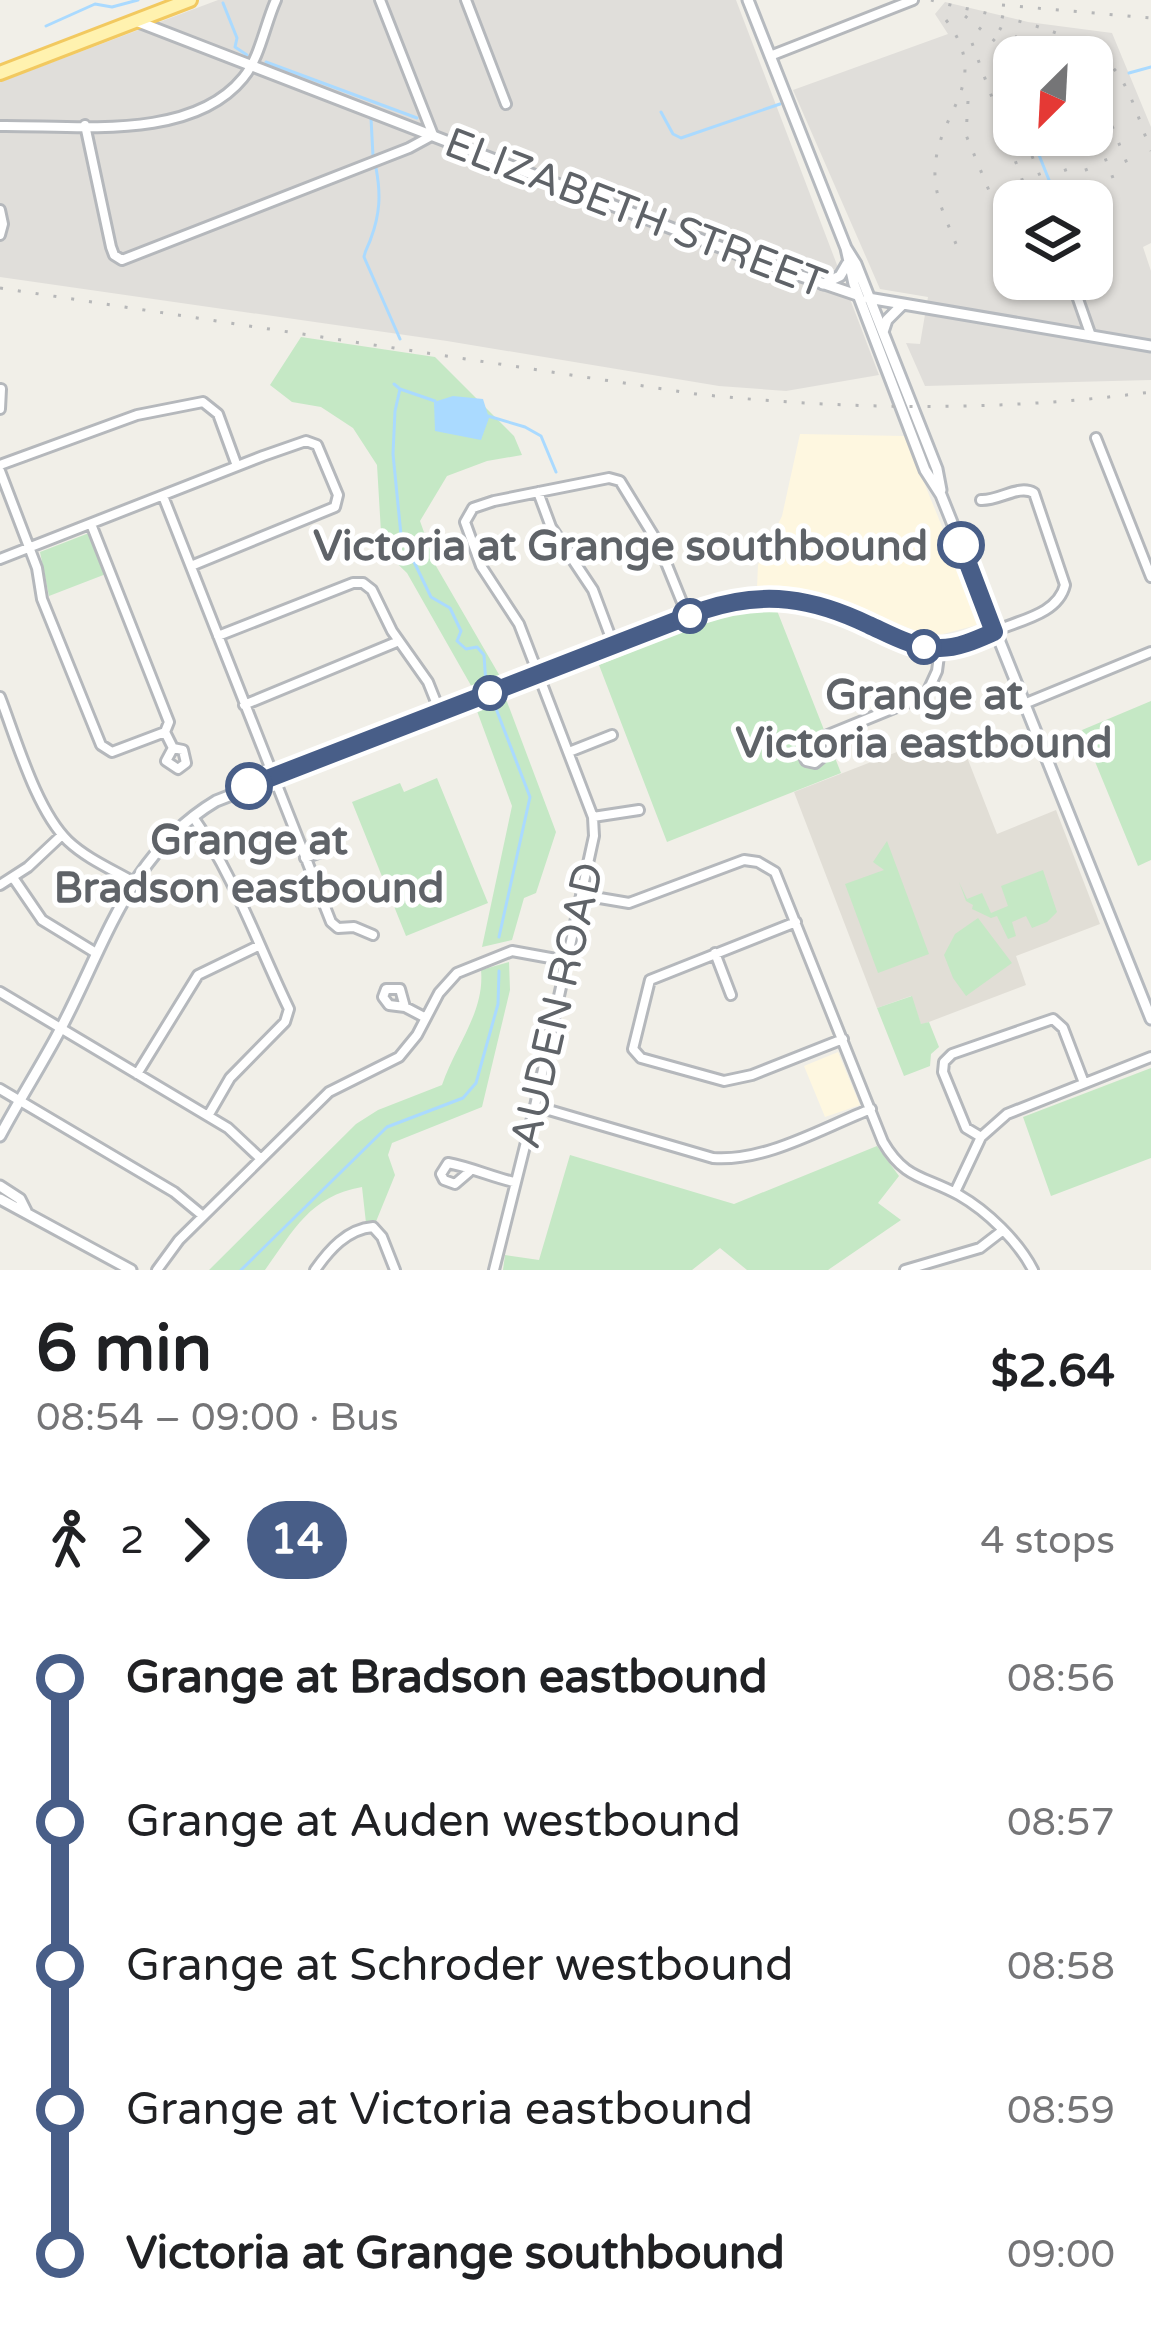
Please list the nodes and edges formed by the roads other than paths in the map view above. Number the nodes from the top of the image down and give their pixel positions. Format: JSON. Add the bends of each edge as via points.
{"nodes":[{"id":1,"x":190,"y":0,"type":"edge"},
{"id":2,"x":276,"y":0,"type":"edge"},
{"id":3,"x":380,"y":0,"type":"edge"},
{"id":4,"x":466,"y":0,"type":"edge"},
{"id":5,"x":748,"y":0,"type":"edge"},
{"id":6,"x":914,"y":0,"type":"edge"},
{"id":7,"x":136,"y":21,"type":"junction"},
{"id":8,"x":770,"y":56,"type":"junction"},
{"id":9,"x":251,"y":65,"type":"junction"},
{"id":10,"x":0,"y":73,"type":"edge"},
{"id":11,"x":506,"y":104,"type":"dead end"},
{"id":12,"x":85,"y":124,"type":"junction"},
{"id":13,"x":0,"y":126,"type":"edge"},
{"id":14,"x":433,"y":135,"type":"junction"},
{"id":15,"x":0,"y":210,"type":"edge"},
{"id":16,"x":1,"y":234,"type":"edge"},
{"id":17,"x":846,"y":248,"type":"junction"},
{"id":18,"x":847,"y":264,"type":"junction"},
{"id":19,"x":823,"y":284,"type":"junction"},
{"id":20,"x":857,"y":295,"type":"junction"},
{"id":21,"x":869,"y":298,"type":"junction"},
{"id":22,"x":1078,"y":300,"type":"edge"},
{"id":23,"x":902,"y":305,"type":"junction"},
{"id":24,"x":883,"y":332,"type":"junction"},
{"id":25,"x":1090,"y":336,"type":"junction"},
{"id":26,"x":1151,"y":346,"type":"edge"},
{"id":27,"x":1,"y":389,"type":"edge"},
{"id":28,"x":0,"y":409,"type":"edge"},
{"id":29,"x":909,"y":413,"type":"junction"},
{"id":30,"x":1096,"y":438,"type":"dead end"},
{"id":31,"x":237,"y":466,"type":"junction"},
{"id":32,"x":0,"y":468,"type":"edge"},
{"id":33,"x":538,"y":492,"type":"junction"},
{"id":34,"x":163,"y":496,"type":"junction"},
{"id":35,"x":981,"y":500,"type":"dead end"},
{"id":36,"x":91,"y":524,"type":"junction"},
{"id":37,"x":30,"y":548,"type":"junction"},
{"id":38,"x":0,"y":559,"type":"edge"},
{"id":39,"x":191,"y":566,"type":"junction"},
{"id":40,"x":1151,"y":577,"type":"edge"},
{"id":41,"x":688,"y":617,"type":"junction"},
{"id":42,"x":994,"y":632,"type":"junction"},
{"id":43,"x":218,"y":636,"type":"junction"},
{"id":44,"x":399,"y":641,"type":"junction"},
{"id":45,"x":614,"y":646,"type":"junction"},
{"id":46,"x":940,"y":648,"type":"junction"},
{"id":47,"x":1151,"y":652,"type":"edge"},
{"id":48,"x":538,"y":674,"type":"junction"},
{"id":49,"x":0,"y":697,"type":"edge"},
{"id":50,"x":1024,"y":704,"type":"junction"},
{"id":51,"x":244,"y":705,"type":"junction"},
{"id":52,"x":440,"y":712,"type":"junction"},
{"id":53,"x":165,"y":732,"type":"junction"},
{"id":54,"x":612,"y":736,"type":"dead end"},
{"id":55,"x":820,"y":740,"type":"dead end"},
{"id":56,"x":173,"y":748,"type":"dead end"},
{"id":57,"x":569,"y":752,"type":"junction"},
{"id":58,"x":272,"y":777,"type":"junction"},
{"id":59,"x":638,"y":810,"type":"dead end"},
{"id":60,"x":193,"y":817,"type":"junction"},
{"id":61,"x":593,"y":817,"type":"junction"},
{"id":62,"x":62,"y":835,"type":"junction"},
{"id":63,"x":332,"y":848,"type":"dead end"},
{"id":64,"x":305,"y":858,"type":"junction"},
{"id":65,"x":14,"y":879,"type":"junction"},
{"id":66,"x":132,"y":881,"type":"junction"},
{"id":67,"x":0,"y":885,"type":"edge"},
{"id":68,"x":582,"y":895,"type":"junction"},
{"id":69,"x":797,"y":922,"type":"junction"},
{"id":70,"x":373,"y":934,"type":"dead end"},
{"id":71,"x":258,"y":946,"type":"junction"},
{"id":72,"x":96,"y":953,"type":"junction"},
{"id":73,"x":715,"y":953,"type":"junction"},
{"id":74,"x":567,"y":961,"type":"junction"},
{"id":75,"x":1143,"y":983,"type":"edge"},
{"id":76,"x":0,"y":992,"type":"edge"},
{"id":77,"x":731,"y":995,"type":"dead end"},
{"id":78,"x":405,"y":1007,"type":"dead end"},
{"id":79,"x":425,"y":1018,"type":"junction"},
{"id":80,"x":1151,"y":1018,"type":"edge"},
{"id":81,"x":61,"y":1028,"type":"junction"},
{"id":82,"x":843,"y":1039,"type":"junction"},
{"id":83,"x":1151,"y":1057,"type":"edge"},
{"id":84,"x":137,"y":1074,"type":"junction"},
{"id":85,"x":1084,"y":1083,"type":"junction"},
{"id":86,"x":0,"y":1089,"type":"edge"},
{"id":87,"x":20,"y":1101,"type":"junction"},
{"id":88,"x":535,"y":1106,"type":"junction"},
{"id":89,"x":871,"y":1109,"type":"junction"},
{"id":90,"x":208,"y":1116,"type":"junction"},
{"id":91,"x":0,"y":1136,"type":"edge"},
{"id":92,"x":981,"y":1137,"type":"junction"},
{"id":93,"x":261,"y":1159,"type":"junction"},
{"id":94,"x":469,"y":1172,"type":"dead end"},
{"id":95,"x":514,"y":1182,"type":"junction"},
{"id":96,"x":0,"y":1186,"type":"edge"},
{"id":97,"x":955,"y":1192,"type":"junction"},
{"id":98,"x":0,"y":1199,"type":"edge"},
{"id":99,"x":26,"y":1210,"type":"junction"},
{"id":100,"x":203,"y":1216,"type":"junction"},
{"id":101,"x":1002,"y":1231,"type":"junction"},
{"id":102,"x":932,"y":1266,"type":"edge"},
{"id":103,"x":131,"y":1270,"type":"edge"},
{"id":104,"x":157,"y":1270,"type":"edge"},
{"id":105,"x":315,"y":1270,"type":"edge"},
{"id":106,"x":395,"y":1270,"type":"edge"},
{"id":107,"x":494,"y":1270,"type":"edge"},
{"id":108,"x":905,"y":1270,"type":"edge"},
{"id":109,"x":1033,"y":1270,"type":"edge"}],
"edges":[{"from":1,"to":7,"type":"main road"},
{"from":2,"to":9,"type":"street"},
{"from":3,"to":14,"type":"street"},
{"from":4,"to":11,"type":"street"},
{"from":5,"to":8,"type":"main road"},
{"from":6,"to":8,"type":"street"},
{"from":7,"to":9,"type":"main road","name":"ELIZABETH STREET"},
{"from":7,"to":10,"type":"main road"},
{"from":8,"to":17,"type":"main road"},
{"from":9,"to":12,"type":"street","via":[[229,92],[188,116]]},
{"from":9,"to":14,"type":"main road","name":"ELIZABETH STREET"},
{"from":12,"to":13,"type":"street"},
{"from":12,"to":14,"type":"street","via":[[117,259],[127,260]]},
{"from":14,"to":19,"type":"main road","name":"ELIZABETH STREET"},
{"from":15,"to":16,"type":"street"},
{"from":17,"to":18,"type":"main road"},
{"from":17,"to":21,"type":"main road"},
{"from":18,"to":19,"type":"main road"},
{"from":18,"to":20,"type":"main road"},
{"from":19,"to":20,"type":"main road","name":"ELIZABETH STREET"},
{"from":20,"to":21,"type":"main road","name":"ELIZABETH STREET"},
{"from":20,"to":29,"type":"main road"},
{"from":21,"to":23,"type":"main road","name":"ELIZABETH STREET"},
{"from":21,"to":24,"type":"main road"},
{"from":22,"to":25,"type":"street"},
{"from":23,"to":24,"type":"main road"},
{"from":23,"to":25,"type":"main road","name":"ELIZABETH STREET"},
{"from":24,"to":29,"type":"main road"},
{"from":25,"to":26,"type":"main road","name":"ELIZABETH STREET"},
{"from":27,"to":28,"type":"street"},
{"from":29,"to":42,"type":"main road"},
{"from":30,"to":40,"type":"street"},
{"from":31,"to":32,"type":"street","via":[[218,414],[203,402],[137,415]]},
{"from":31,"to":34,"type":"street"},
{"from":31,"to":39,"type":"street","via":[[312,442],[338,501],[330,512]]},
{"from":32,"to":37,"type":"street"},
{"from":33,"to":41,"type":"street","via":[[620,481],[658,543]]},
{"from":33,"to":45,"type":"street"},
{"from":33,"to":48,"type":"street","name":"AUDEN ROAD","via":[[473,508],[464,522]]},
{"from":34,"to":36,"type":"street"},
{"from":34,"to":39,"type":"street"},
{"from":35,"to":42,"type":"street","via":[[1034,494],[1065,584],[1051,608]]},
{"from":36,"to":37,"type":"street"},
{"from":36,"to":53,"type":"street","via":[[167,716]]},
{"from":37,"to":38,"type":"street"},
{"from":37,"to":53,"type":"street","via":[[101,746],[118,751]]},
{"from":39,"to":43,"type":"street"},
{"from":41,"to":45,"type":"main road"},
{"from":41,"to":46,"type":"main road","via":[[749,598],[788,598]]},
{"from":42,"to":46,"type":"main road"},
{"from":42,"to":50,"type":"main road"},
{"from":43,"to":44,"type":"street","via":[[358,581],[372,590]]},
{"from":43,"to":51,"type":"street"},
{"from":44,"to":51,"type":"street"},
{"from":44,"to":52,"type":"street"},
{"from":45,"to":48,"type":"main road"},
{"from":46,"to":55,"type":"street","via":[[926,694]]},
{"from":47,"to":50,"type":"street"},
{"from":48,"to":52,"type":"main road"},
{"from":48,"to":57,"type":"street","name":"AUDEN ROAD"},
{"from":49,"to":62,"type":"street"},
{"from":50,"to":75,"type":"main road"},
{"from":51,"to":58,"type":"street"},
{"from":52,"to":58,"type":"main road"},
{"from":53,"to":56,"type":"street"},
{"from":54,"to":57,"type":"street"},
{"from":57,"to":61,"type":"street","name":"AUDEN ROAD"},
{"from":58,"to":60,"type":"main road"},
{"from":58,"to":64,"type":"street"},
{"from":59,"to":61,"type":"street"},
{"from":60,"to":66,"type":"main road"},
{"from":60,"to":71,"type":"street","via":[[220,855]]},
{"from":61,"to":68,"type":"street","name":"AUDEN ROAD"},
{"from":62,"to":65,"type":"street"},
{"from":62,"to":66,"type":"street"},
{"from":63,"to":64,"type":"street"},
{"from":64,"to":70,"type":"street","via":[[334,926]]},
{"from":65,"to":67,"type":"street"},
{"from":65,"to":72,"type":"street","via":[[42,920]]},
{"from":66,"to":72,"type":"main road"},
{"from":68,"to":69,"type":"street","via":[[629,903],[752,861],[775,872]]},
{"from":68,"to":74,"type":"street","name":"AUDEN ROAD"},
{"from":69,"to":73,"type":"street"},
{"from":69,"to":82,"type":"street"},
{"from":71,"to":84,"type":"street","via":[[198,975]]},
{"from":71,"to":90,"type":"street","via":[[289,1015],[236,1071]]},
{"from":72,"to":81,"type":"main road"},
{"from":73,"to":77,"type":"street"},
{"from":73,"to":82,"type":"street","via":[[646,985],[633,1044],[641,1058],[724,1081]]},
{"from":74,"to":79,"type":"street","via":[[512,951],[482,959],[447,982]]},
{"from":74,"to":88,"type":"street","name":"AUDEN ROAD"},
{"from":75,"to":80,"type":"main road"},
{"from":76,"to":81,"type":"street"},
{"from":78,"to":79,"type":"street"},
{"from":79,"to":93,"type":"street","via":[[399,1057],[337,1085]]},
{"from":81,"to":84,"type":"street"},
{"from":81,"to":87,"type":"main road"},
{"from":82,"to":89,"type":"street"},
{"from":83,"to":85,"type":"street"},
{"from":84,"to":90,"type":"street"},
{"from":85,"to":92,"type":"street","via":[[1006,1114]]},
{"from":85,"to":92,"type":"street","via":[[1053,1019],[952,1054],[943,1072],[963,1122]]},
{"from":86,"to":87,"type":"street"},
{"from":87,"to":91,"type":"main road"},
{"from":87,"to":100,"type":"street"},
{"from":88,"to":89,"type":"street","via":[[730,1159]]},
{"from":88,"to":95,"type":"street","name":"AUDEN ROAD"},
{"from":89,"to":97,"type":"street","via":[[894,1161]]},
{"from":90,"to":93,"type":"street"},
{"from":92,"to":97,"type":"street"},
{"from":93,"to":100,"type":"street"},
{"from":94,"to":95,"type":"street"},
{"from":95,"to":107,"type":"street","name":"AUDEN ROAD"},
{"from":96,"to":99,"type":"main road"},
{"from":97,"to":101,"type":"street"},
{"from":98,"to":99,"type":"main road"},
{"from":99,"to":103,"type":"main road"},
{"from":100,"to":104,"type":"street"},
{"from":101,"to":102,"type":"street"},
{"from":101,"to":109,"type":"street"},
{"from":102,"to":108,"type":"street"},
{"from":105,"to":106,"type":"street","via":[[338,1242],[365,1227],[382,1237]]}]}
